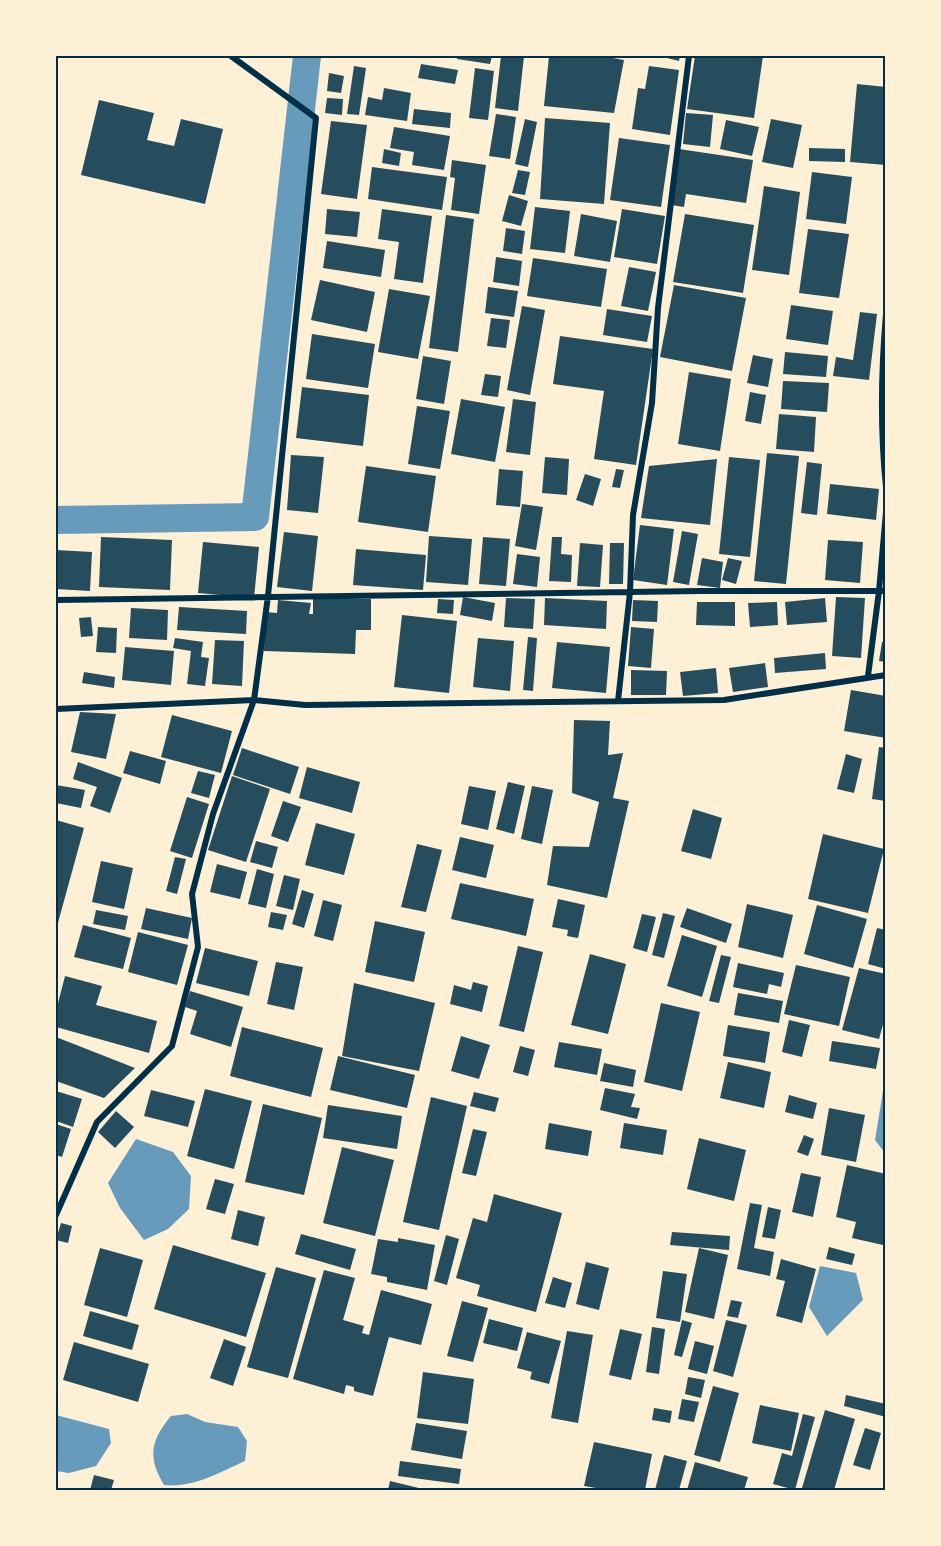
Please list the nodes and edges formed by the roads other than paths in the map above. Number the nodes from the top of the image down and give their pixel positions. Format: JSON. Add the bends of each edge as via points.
{"nodes":[{"id":1,"x":231,"y":56,"type":"edge"},
{"id":2,"x":689,"y":56,"type":"edge"},
{"id":3,"x":885,"y":314,"type":"edge"},
{"id":4,"x":885,"y":487,"type":"edge"},
{"id":5,"x":885,"y":512,"type":"edge"},
{"id":6,"x":882,"y":591,"type":"edge"},
{"id":7,"x":630,"y":592,"type":"junction"},
{"id":8,"x":268,"y":596,"type":"junction"},
{"id":9,"x":56,"y":600,"type":"edge"},
{"id":10,"x":885,"y":675,"type":"edge"},
{"id":11,"x":868,"y":676,"type":"junction"},
{"id":12,"x":254,"y":700,"type":"junction"},
{"id":13,"x":618,"y":701,"type":"junction"},
{"id":14,"x":56,"y":709,"type":"edge"},
{"id":15,"x":56,"y":1215,"type":"edge"}],
"edges":[{"from":1,"to":8,"type":"street","via":[[316,118]]},
{"from":2,"to":7,"type":"street","via":[[666,238],[652,403],[633,515]]},
{"from":3,"to":4,"type":"street","via":[[881,370]]},
{"from":5,"to":6,"type":"street"},
{"from":6,"to":7,"type":"street"},
{"from":6,"to":11,"type":"street"},
{"from":7,"to":8,"type":"street"},
{"from":7,"to":13,"type":"street"},
{"from":8,"to":9,"type":"street"},
{"from":8,"to":12,"type":"street"},
{"from":10,"to":11,"type":"street"},
{"from":11,"to":13,"type":"street","via":[[724,700]]},
{"from":12,"to":13,"type":"street","via":[[305,705]]},
{"from":12,"to":14,"type":"street"},
{"from":12,"to":15,"type":"street","via":[[213,814],[192,894],[198,947],[172,1046],[97,1122]]}]}
